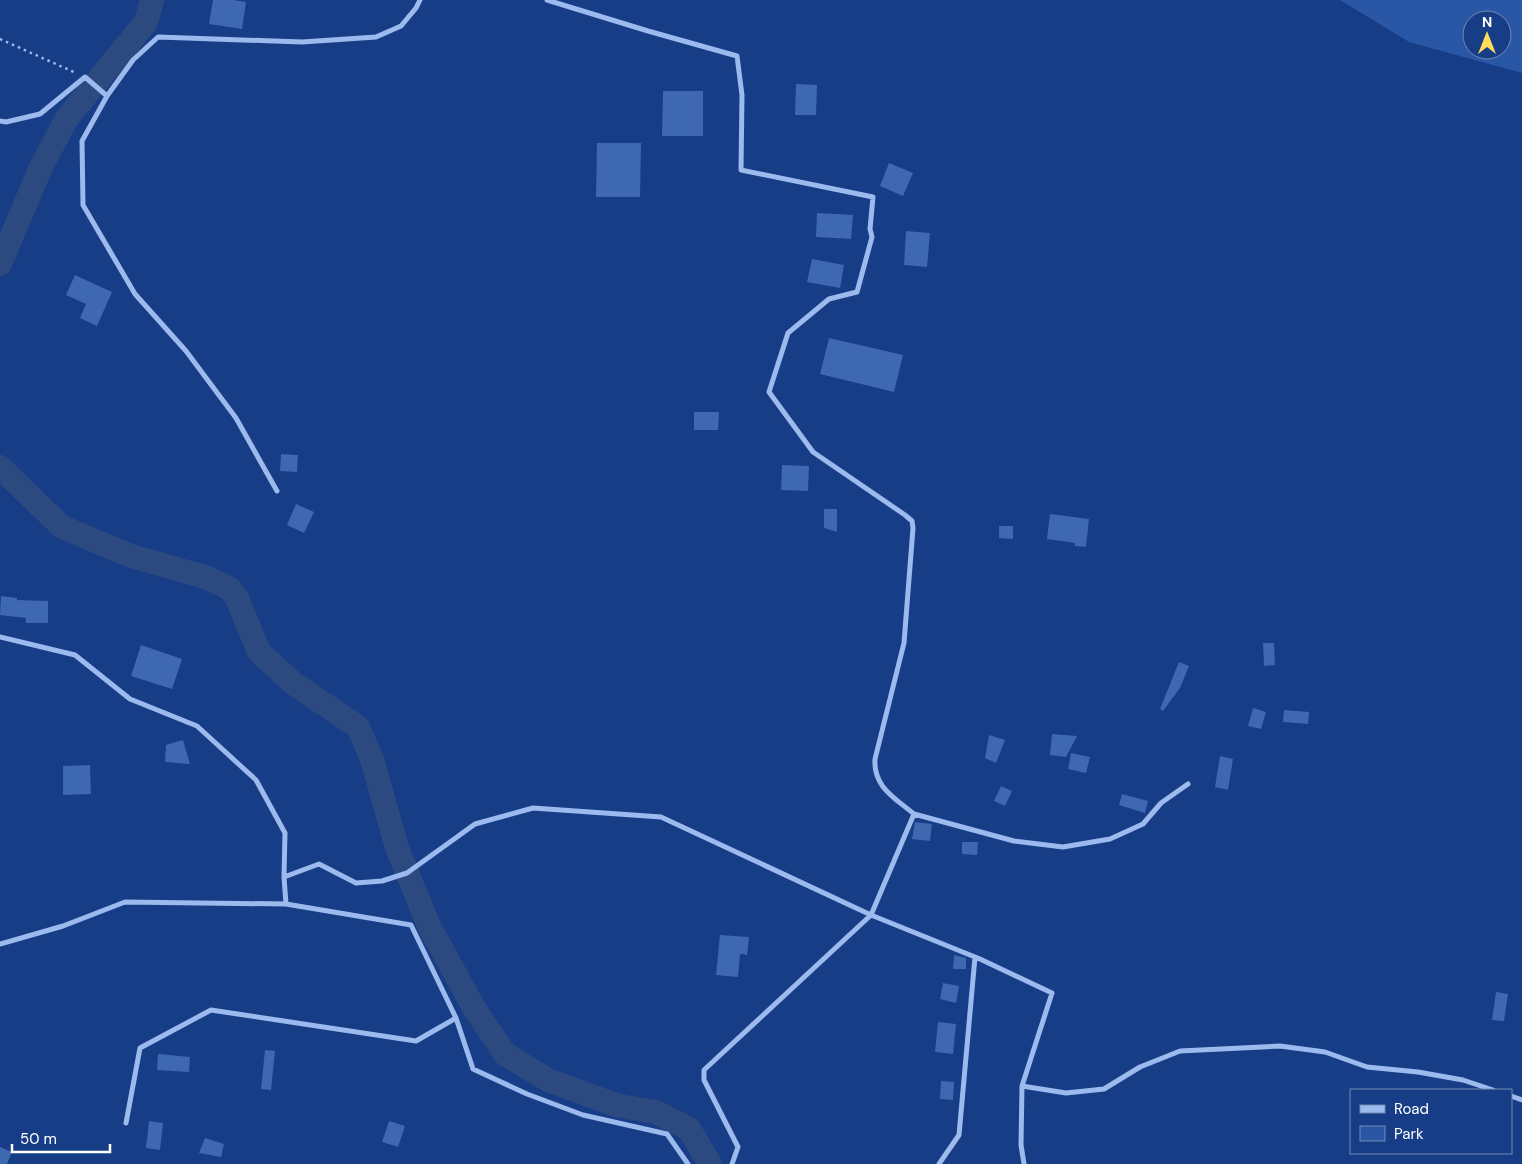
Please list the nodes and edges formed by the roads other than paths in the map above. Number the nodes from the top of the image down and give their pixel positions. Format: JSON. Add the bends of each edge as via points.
{"nodes":[{"id":1,"x":420,"y":0,"type":"edge"},
{"id":2,"x":547,"y":0,"type":"edge"},
{"id":3,"x":107,"y":96,"type":"junction"},
{"id":4,"x":0,"y":121,"type":"edge"},
{"id":5,"x":278,"y":490,"type":"dead end"},
{"id":6,"x":0,"y":637,"type":"edge"},
{"id":7,"x":1188,"y":784,"type":"dead end"},
{"id":8,"x":914,"y":814,"type":"junction"},
{"id":9,"x":284,"y":877,"type":"junction"},
{"id":10,"x":286,"y":904,"type":"junction"},
{"id":11,"x":871,"y":916,"type":"junction"},
{"id":12,"x":0,"y":944,"type":"edge"},
{"id":13,"x":975,"y":957,"type":"junction"},
{"id":14,"x":456,"y":1018,"type":"junction"},
{"id":15,"x":1022,"y":1086,"type":"junction"},
{"id":16,"x":1490,"y":1089,"type":"edge"},
{"id":17,"x":126,"y":1123,"type":"dead end"},
{"id":18,"x":688,"y":1164,"type":"edge"},
{"id":19,"x":732,"y":1164,"type":"edge"},
{"id":20,"x":939,"y":1164,"type":"edge"},
{"id":21,"x":1024,"y":1164,"type":"edge"}],
"edges":[{"from":1,"to":3,"type":"street","via":[[401,26],[376,37],[302,42],[158,37],[133,60]]},
{"from":2,"to":8,"type":"street","via":[[737,56],[742,95],[741,170],[873,197],[872,237],[857,292],[829,299],[788,333],[769,392],[813,452],[912,522],[904,643],[874,759],[874,770],[881,786]]},
{"from":3,"to":4,"type":"street","via":[[85,77],[40,114]]},
{"from":3,"to":5,"type":"street","via":[[82,141],[83,206],[134,294],[186,351],[236,418]]},
{"from":6,"to":9,"type":"street","via":[[75,655],[130,699],[197,726],[256,780],[285,833]]},
{"from":7,"to":8,"type":"street","via":[[1161,803],[1143,824],[1110,839],[1062,848],[1014,841]]},
{"from":8,"to":11,"type":"street"},
{"from":9,"to":10,"type":"street"},
{"from":9,"to":11,"type":"street","via":[[319,864],[356,883],[382,881],[407,873],[475,824],[532,808],[661,817]]},
{"from":10,"to":12,"type":"street","via":[[125,902],[63,926]]},
{"from":10,"to":14,"type":"street","via":[[411,925]]},
{"from":11,"to":13,"type":"street"},
{"from":11,"to":19,"type":"street","via":[[704,1070],[704,1080],[738,1147]]},
{"from":13,"to":15,"type":"street","via":[[1052,993]]},
{"from":13,"to":20,"type":"street","via":[[960,1135]]},
{"from":14,"to":17,"type":"street","via":[[416,1041],[211,1010],[140,1048]]},
{"from":14,"to":18,"type":"street","via":[[473,1069],[583,1115],[666,1134]]},
{"from":15,"to":16,"type":"street","via":[[1066,1094],[1104,1089],[1140,1067],[1180,1052],[1280,1046],[1325,1052],[1367,1067],[1463,1080]]},
{"from":15,"to":21,"type":"street","via":[[1021,1146]]}]}
